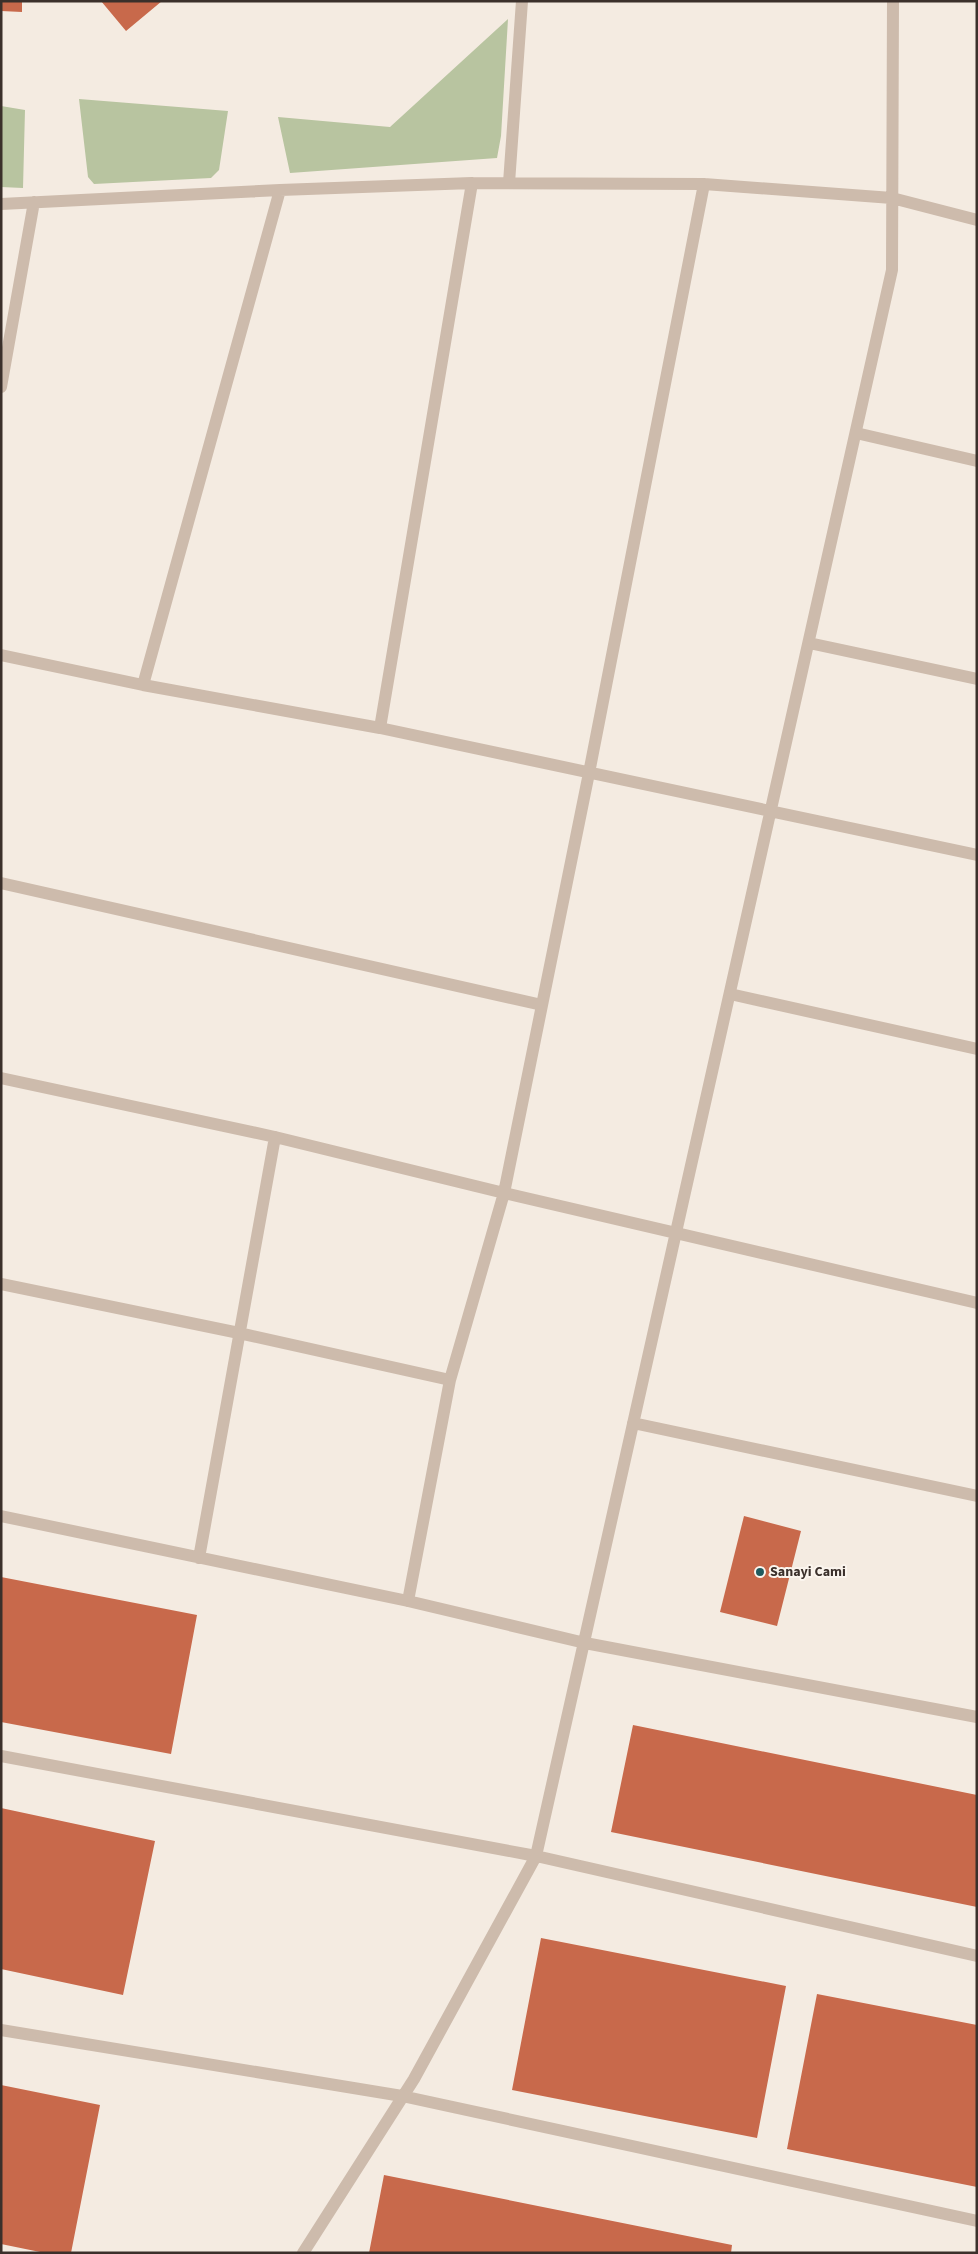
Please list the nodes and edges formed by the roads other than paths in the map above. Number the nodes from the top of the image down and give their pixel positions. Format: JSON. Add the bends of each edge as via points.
{"nodes":[{"id":1,"x":522,"y":1,"type":"edge"},
{"id":2,"x":893,"y":1,"type":"edge"},
{"id":3,"x":472,"y":183,"type":"junction"},
{"id":4,"x":509,"y":183,"type":"junction"},
{"id":5,"x":704,"y":184,"type":"junction"},
{"id":6,"x":280,"y":190,"type":"junction"},
{"id":7,"x":892,"y":198,"type":"junction"},
{"id":8,"x":34,"y":202,"type":"junction"},
{"id":9,"x":1,"y":204,"type":"edge"},
{"id":10,"x":977,"y":220,"type":"edge"},
{"id":11,"x":1,"y":387,"type":"edge"},
{"id":12,"x":856,"y":433,"type":"junction"},
{"id":13,"x":977,"y":461,"type":"edge"},
{"id":14,"x":809,"y":643,"type":"junction"},
{"id":15,"x":1,"y":655,"type":"edge"},
{"id":16,"x":977,"y":679,"type":"edge"},
{"id":17,"x":143,"y":685,"type":"junction"},
{"id":18,"x":380,"y":728,"type":"junction"},
{"id":19,"x":589,"y":773,"type":"junction"},
{"id":20,"x":771,"y":812,"type":"junction"},
{"id":21,"x":977,"y":855,"type":"edge"},
{"id":22,"x":1,"y":883,"type":"edge"},
{"id":23,"x":730,"y":994,"type":"junction"},
{"id":24,"x":542,"y":1005,"type":"junction"},
{"id":25,"x":977,"y":1048,"type":"edge"},
{"id":26,"x":1,"y":1078,"type":"edge"},
{"id":27,"x":276,"y":1137,"type":"junction"},
{"id":28,"x":504,"y":1193,"type":"junction"},
{"id":29,"x":675,"y":1232,"type":"junction"},
{"id":30,"x":1,"y":1284,"type":"edge"},
{"id":31,"x":977,"y":1303,"type":"edge"},
{"id":32,"x":240,"y":1333,"type":"junction"},
{"id":33,"x":450,"y":1380,"type":"junction"},
{"id":34,"x":633,"y":1423,"type":"junction"},
{"id":35,"x":977,"y":1496,"type":"edge"},
{"id":36,"x":1,"y":1516,"type":"edge"},
{"id":37,"x":198,"y":1558,"type":"junction"},
{"id":38,"x":408,"y":1601,"type":"junction"},
{"id":39,"x":585,"y":1643,"type":"junction"},
{"id":40,"x":977,"y":1717,"type":"edge"},
{"id":41,"x":1,"y":1756,"type":"edge"},
{"id":42,"x":536,"y":1856,"type":"junction"},
{"id":43,"x":977,"y":1956,"type":"edge"},
{"id":44,"x":1,"y":2030,"type":"edge"},
{"id":45,"x":402,"y":2096,"type":"junction"},
{"id":46,"x":977,"y":2221,"type":"edge"},
{"id":47,"x":303,"y":2253,"type":"edge"}],
"edges":[{"from":1,"to":4,"type":"street"},
{"from":2,"to":7,"type":"street"},
{"from":3,"to":4,"type":"street"},
{"from":3,"to":6,"type":"street"},
{"from":3,"to":18,"type":"street"},
{"from":4,"to":5,"type":"street"},
{"from":5,"to":7,"type":"street"},
{"from":5,"to":19,"type":"street"},
{"from":6,"to":8,"type":"street"},
{"from":6,"to":17,"type":"street"},
{"from":7,"to":10,"type":"street"},
{"from":7,"to":12,"type":"street","via":[[892,270]]},
{"from":8,"to":9,"type":"street"},
{"from":8,"to":11,"type":"street"},
{"from":12,"to":13,"type":"street"},
{"from":12,"to":14,"type":"street"},
{"from":14,"to":16,"type":"street"},
{"from":14,"to":20,"type":"street"},
{"from":15,"to":17,"type":"street"},
{"from":17,"to":18,"type":"street"},
{"from":18,"to":19,"type":"street"},
{"from":19,"to":20,"type":"street"},
{"from":19,"to":24,"type":"street"},
{"from":20,"to":21,"type":"street"},
{"from":20,"to":23,"type":"street"},
{"from":22,"to":24,"type":"street"},
{"from":23,"to":25,"type":"street"},
{"from":23,"to":29,"type":"street"},
{"from":24,"to":28,"type":"street"},
{"from":26,"to":27,"type":"street"},
{"from":27,"to":28,"type":"street"},
{"from":27,"to":32,"type":"street"},
{"from":28,"to":29,"type":"street"},
{"from":28,"to":33,"type":"street"},
{"from":29,"to":31,"type":"street"},
{"from":29,"to":34,"type":"street"},
{"from":30,"to":32,"type":"street"},
{"from":32,"to":33,"type":"street"},
{"from":32,"to":37,"type":"street"},
{"from":33,"to":38,"type":"street"},
{"from":34,"to":35,"type":"street"},
{"from":34,"to":39,"type":"street"},
{"from":36,"to":37,"type":"street"},
{"from":37,"to":38,"type":"street"},
{"from":38,"to":39,"type":"street"},
{"from":39,"to":40,"type":"street"},
{"from":39,"to":42,"type":"street"},
{"from":41,"to":42,"type":"street"},
{"from":42,"to":43,"type":"street"},
{"from":42,"to":45,"type":"street"},
{"from":44,"to":45,"type":"street"},
{"from":45,"to":46,"type":"street"},
{"from":45,"to":47,"type":"street"}]}
